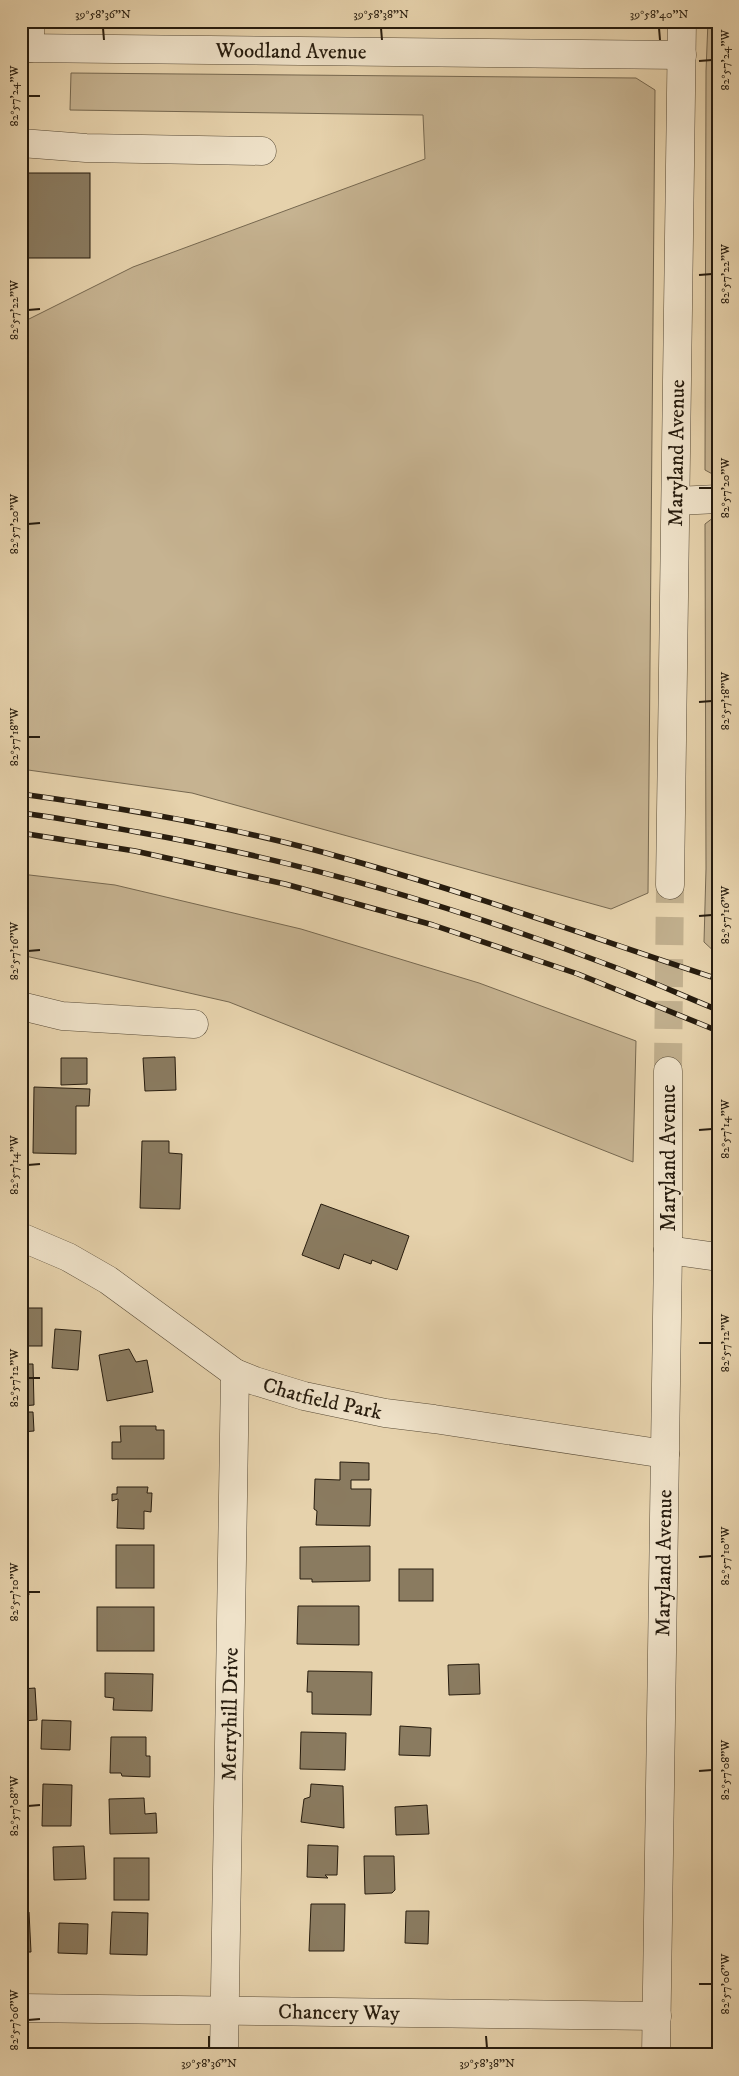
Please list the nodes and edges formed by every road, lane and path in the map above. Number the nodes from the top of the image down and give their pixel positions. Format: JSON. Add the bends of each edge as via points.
{"nodes":[{"id":1,"x":30,"y":21,"type":"edge"},
{"id":2,"x":682,"y":21,"type":"edge"},
{"id":3,"x":26,"y":48,"type":"edge"},
{"id":4,"x":682,"y":55,"type":"junction"},
{"id":5,"x":21,"y":143,"type":"edge"},
{"id":6,"x":262,"y":151,"type":"dead end"},
{"id":7,"x":718,"y":499,"type":"edge"},
{"id":8,"x":676,"y":501,"type":"junction"},
{"id":9,"x":670,"y":885,"type":"tunnel mouth"},
{"id":10,"x":21,"y":1006,"type":"edge"},
{"id":11,"x":194,"y":1024,"type":"dead end"},
{"id":12,"x":668,"y":1071,"type":"tunnel mouth"},
{"id":13,"x":21,"y":1237,"type":"edge"},
{"id":14,"x":668,"y":1250,"type":"junction"},
{"id":15,"x":718,"y":1257,"type":"edge"},
{"id":16,"x":234,"y":1373,"type":"junction"},
{"id":17,"x":665,"y":1454,"type":"junction"},
{"id":18,"x":21,"y":2008,"type":"edge"},
{"id":19,"x":225,"y":2010,"type":"junction"},
{"id":20,"x":657,"y":2016,"type":"junction"},
{"id":21,"x":224,"y":2055,"type":"edge"},
{"id":22,"x":656,"y":2055,"type":"edge"}],
"edges":[{"from":1,"to":3,"type":"street"},
{"from":2,"to":4,"type":"street","name":"Maryland Avenue"},
{"from":3,"to":4,"type":"street","name":"Woodland Avenue"},
{"from":4,"to":8,"type":"street","name":"Maryland Avenue"},
{"from":5,"to":6,"type":"street","via":[[86,148]]},
{"from":7,"to":8,"type":"street"},
{"from":8,"to":9,"type":"street","name":"Maryland Avenue"},
{"from":10,"to":11,"type":"street","via":[[62,1016]]},
{"from":12,"to":14,"type":"street","name":"Maryland Avenue"},
{"from":13,"to":16,"type":"street","name":"Chatfield Park","via":[[68,1257],[108,1280]]},
{"from":14,"to":15,"type":"street"},
{"from":14,"to":17,"type":"street","name":"Maryland Avenue"},
{"from":16,"to":17,"type":"street","name":"Chatfield Park","via":[[304,1396],[385,1413]]},
{"from":16,"to":19,"type":"street","name":"Merryhill Drive"},
{"from":17,"to":20,"type":"street","name":"Maryland Avenue"},
{"from":18,"to":19,"type":"street","name":"Chancery Way"},
{"from":19,"to":20,"type":"street","name":"Chancery Way"},
{"from":19,"to":21,"type":"street","name":"Merryhill Drive"},
{"from":20,"to":22,"type":"street","name":"Maryland Avenue"}]}
